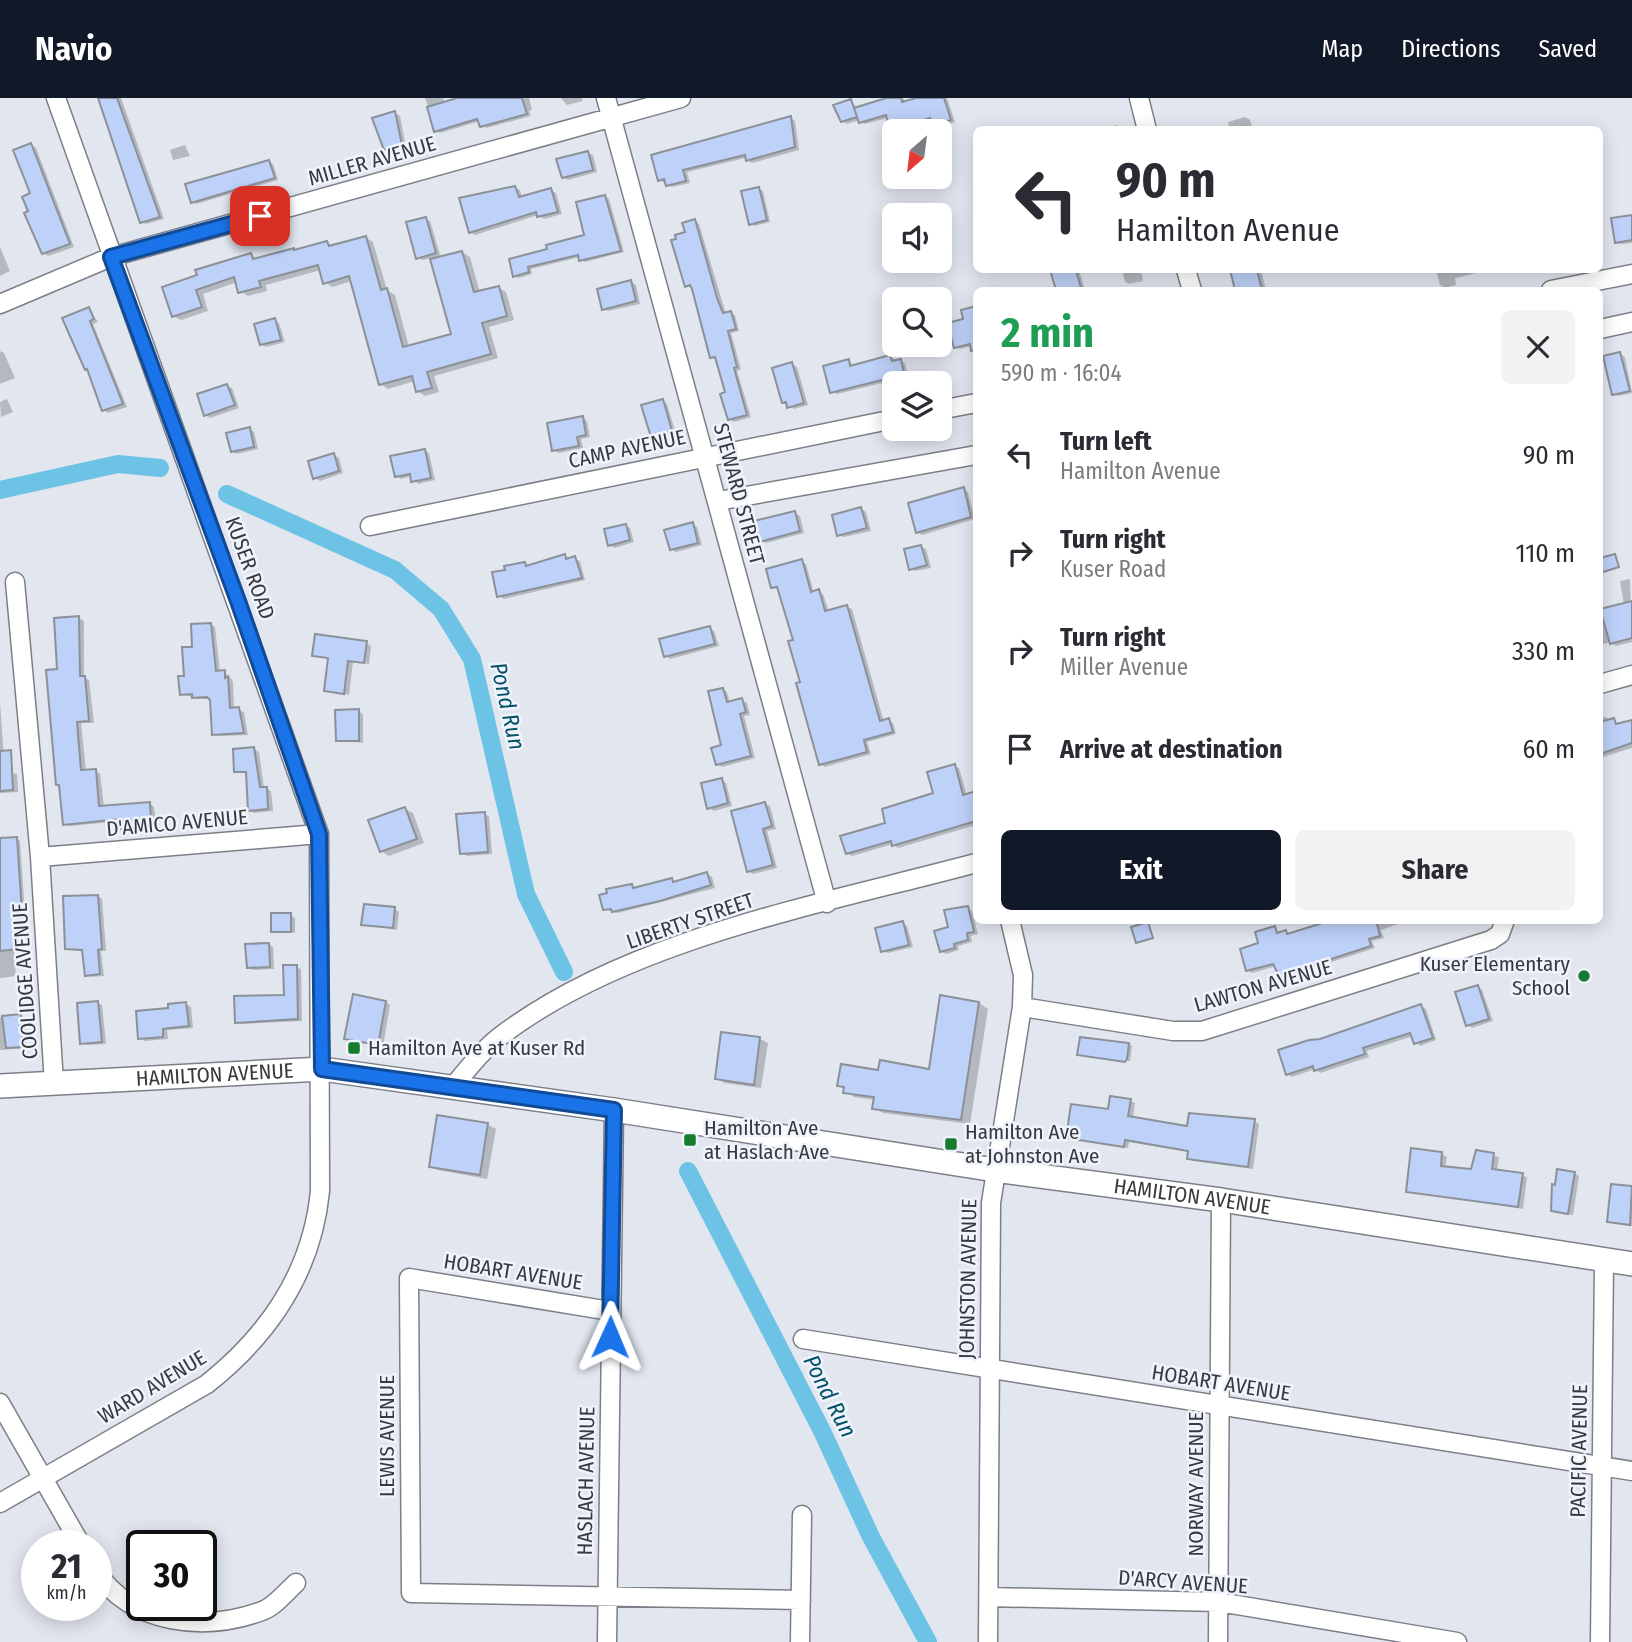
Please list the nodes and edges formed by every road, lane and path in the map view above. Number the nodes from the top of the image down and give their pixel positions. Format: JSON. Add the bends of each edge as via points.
{"nodes":[{"id":1,"x":56,"y":98,"type":"edge"},
{"id":2,"x":606,"y":98,"type":"edge"},
{"id":3,"x":681,"y":98,"type":"edge"},
{"id":4,"x":1139,"y":98,"type":"edge"},
{"id":5,"x":611,"y":117,"type":"junction"},
{"id":6,"x":1146,"y":126,"type":"edge"},
{"id":7,"x":111,"y":257,"type":"junction"},
{"id":8,"x":1632,"y":274,"type":"edge"},
{"id":9,"x":1566,"y":287,"type":"edge"},
{"id":10,"x":0,"y":304,"type":"edge"},
{"id":11,"x":1632,"y":322,"type":"edge"},
{"id":12,"x":1603,"y":328,"type":"edge"},
{"id":13,"x":973,"y":403,"type":"edge"},
{"id":14,"x":952,"y":407,"type":"edge"},
{"id":15,"x":882,"y":421,"type":"edge"},
{"id":16,"x":705,"y":456,"type":"junction"},
{"id":17,"x":973,"y":456,"type":"edge"},
{"id":18,"x":718,"y":501,"type":"junction"},
{"id":19,"x":370,"y":526,"type":"dead end"},
{"id":20,"x":15,"y":582,"type":"dead end"},
{"id":21,"x":1632,"y":675,"type":"edge"},
{"id":22,"x":1603,"y":683,"type":"edge"},
{"id":23,"x":319,"y":834,"type":"junction"},
{"id":24,"x":40,"y":857,"type":"junction"},
{"id":25,"x":973,"y":864,"type":"edge"},
{"id":26,"x":828,"y":903,"type":"junction"},
{"id":27,"x":1011,"y":924,"type":"edge"},
{"id":28,"x":1505,"y":924,"type":"edge"},
{"id":29,"x":1022,"y":1007,"type":"junction"},
{"id":30,"x":322,"y":1069,"type":"junction"},
{"id":31,"x":54,"y":1084,"type":"junction"},
{"id":32,"x":0,"y":1086,"type":"edge"},
{"id":33,"x":451,"y":1089,"type":"junction"},
{"id":34,"x":614,"y":1110,"type":"junction"},
{"id":35,"x":995,"y":1170,"type":"junction"},
{"id":36,"x":1221,"y":1200,"type":"junction"},
{"id":37,"x":1604,"y":1259,"type":"junction"},
{"id":38,"x":1632,"y":1264,"type":"edge"},
{"id":39,"x":410,"y":1278,"type":"joint"},
{"id":40,"x":610,"y":1311,"type":"junction"},
{"id":41,"x":803,"y":1339,"type":"dead end"},
{"id":42,"x":990,"y":1369,"type":"junction"},
{"id":43,"x":0,"y":1403,"type":"edge"},
{"id":44,"x":1220,"y":1405,"type":"junction"},
{"id":45,"x":1602,"y":1466,"type":"junction"},
{"id":46,"x":1632,"y":1471,"type":"edge"},
{"id":47,"x":43,"y":1479,"type":"junction"},
{"id":48,"x":0,"y":1503,"type":"edge"},
{"id":49,"x":802,"y":1515,"type":"dead end"},
{"id":50,"x":72,"y":1530,"type":"edge"},
{"id":51,"x":296,"y":1583,"type":"dead end"},
{"id":52,"x":112,"y":1588,"type":"edge"},
{"id":53,"x":607,"y":1596,"type":"junction"},
{"id":54,"x":989,"y":1597,"type":"junction"},
{"id":55,"x":801,"y":1600,"type":"junction"},
{"id":56,"x":1219,"y":1602,"type":"junction"},
{"id":57,"x":607,"y":1642,"type":"edge"},
{"id":58,"x":800,"y":1642,"type":"edge"},
{"id":59,"x":988,"y":1642,"type":"edge"},
{"id":60,"x":1218,"y":1642,"type":"edge"},
{"id":61,"x":1457,"y":1642,"type":"edge"},
{"id":62,"x":1600,"y":1642,"type":"edge"}],
"edges":[{"from":1,"to":7,"type":"street","name":"KUSER ROAD"},
{"from":2,"to":5,"type":"street","name":"STEWARD STREET"},
{"from":3,"to":5,"type":"street","name":"MILLER AVENUE"},
{"from":4,"to":6,"type":"street"},
{"from":5,"to":7,"type":"street","name":"MILLER AVENUE"},
{"from":5,"to":16,"type":"street","name":"STEWARD STREET"},
{"from":7,"to":10,"type":"street","name":"MILLER AVENUE"},
{"from":7,"to":23,"type":"street","name":"KUSER ROAD"},
{"from":8,"to":9,"type":"street"},
{"from":11,"to":12,"type":"street"},
{"from":13,"to":14,"type":"street"},
{"from":15,"to":16,"type":"street","name":"CAMP AVENUE"},
{"from":16,"to":18,"type":"street","name":"STEWARD STREET"},
{"from":16,"to":19,"type":"street","name":"CAMP AVENUE"},
{"from":17,"to":18,"type":"street"},
{"from":18,"to":26,"type":"street","name":"STEWARD STREET"},
{"from":20,"to":24,"type":"street","name":"COOLIDGE AVENUE"},
{"from":21,"to":22,"type":"street"},
{"from":23,"to":24,"type":"street","name":"D'AMICO AVENUE"},
{"from":23,"to":30,"type":"street","name":"KUSER ROAD"},
{"from":24,"to":31,"type":"street","name":"COOLIDGE AVENUE"},
{"from":25,"to":26,"type":"street","name":"LIBERTY STREET"},
{"from":26,"to":33,"type":"street","name":"LIBERTY STREET","via":[[675,947],[591,982],[502,1035]]},
{"from":27,"to":29,"type":"street","name":"JOHNSTON AVENUE","via":[[1023,975]]},
{"from":28,"to":29,"type":"street","name":"LAWTON AVENUE","via":[[1491,940],[1202,1031],[1173,1031]]},
{"from":29,"to":35,"type":"street","name":"JOHNSTON AVENUE"},
{"from":30,"to":31,"type":"main road","name":"HAMILTON AVENUE"},
{"from":30,"to":33,"type":"main road","name":"HAMILTON AVENUE"},
{"from":30,"to":47,"type":"street","name":"WARD AVENUE","via":[[319,1203],[307,1250],[282,1306],[261,1335],[207,1384]]},
{"from":31,"to":32,"type":"main road","name":"HAMILTON AVENUE"},
{"from":33,"to":34,"type":"main road","name":"HAMILTON AVENUE"},
{"from":34,"to":35,"type":"main road","name":"HAMILTON AVENUE"},
{"from":34,"to":40,"type":"street","name":"HASLACH AVENUE"},
{"from":35,"to":36,"type":"main road","name":"HAMILTON AVENUE"},
{"from":35,"to":42,"type":"street","name":"JOHNSTON AVENUE"},
{"from":36,"to":37,"type":"main road","name":"HAMILTON AVENUE"},
{"from":36,"to":44,"type":"street","name":"NORWAY AVENUE"},
{"from":37,"to":38,"type":"main road","name":"HAMILTON AVENUE"},
{"from":37,"to":45,"type":"street","name":"PACIFIC AVENUE"},
{"from":39,"to":40,"type":"street","name":"HOBART AVENUE"},
{"from":39,"to":53,"type":"street","name":"LEWIS AVENUE","via":[[411,1593]]},
{"from":40,"to":53,"type":"street","name":"HASLACH AVENUE"},
{"from":41,"to":42,"type":"street","name":"HOBART AVENUE"},
{"from":42,"to":44,"type":"street","name":"HOBART AVENUE"},
{"from":42,"to":54,"type":"street","name":"JOHNSTON AVENUE"},
{"from":43,"to":47,"type":"street"},
{"from":44,"to":45,"type":"street","name":"HOBART AVENUE"},
{"from":44,"to":56,"type":"street","name":"NORWAY AVENUE"},
{"from":45,"to":46,"type":"street","name":"HOBART AVENUE"},
{"from":45,"to":62,"type":"street","name":"PACIFIC AVENUE"},
{"from":47,"to":48,"type":"street","name":"WARD AVENUE"},
{"from":47,"to":50,"type":"street"},
{"from":49,"to":55,"type":"street"},
{"from":51,"to":52,"type":"street","via":[[264,1611],[183,1622],[143,1611]]},
{"from":53,"to":55,"type":"street"},
{"from":53,"to":57,"type":"street","name":"HASLACH AVENUE"},
{"from":54,"to":56,"type":"street","name":"D'ARCY AVENUE"},
{"from":54,"to":59,"type":"street","name":"JOHNSTON AVENUE"},
{"from":55,"to":58,"type":"street"},
{"from":56,"to":60,"type":"street","name":"NORWAY AVENUE"},
{"from":56,"to":61,"type":"street","name":"D'ARCY AVENUE"}]}
